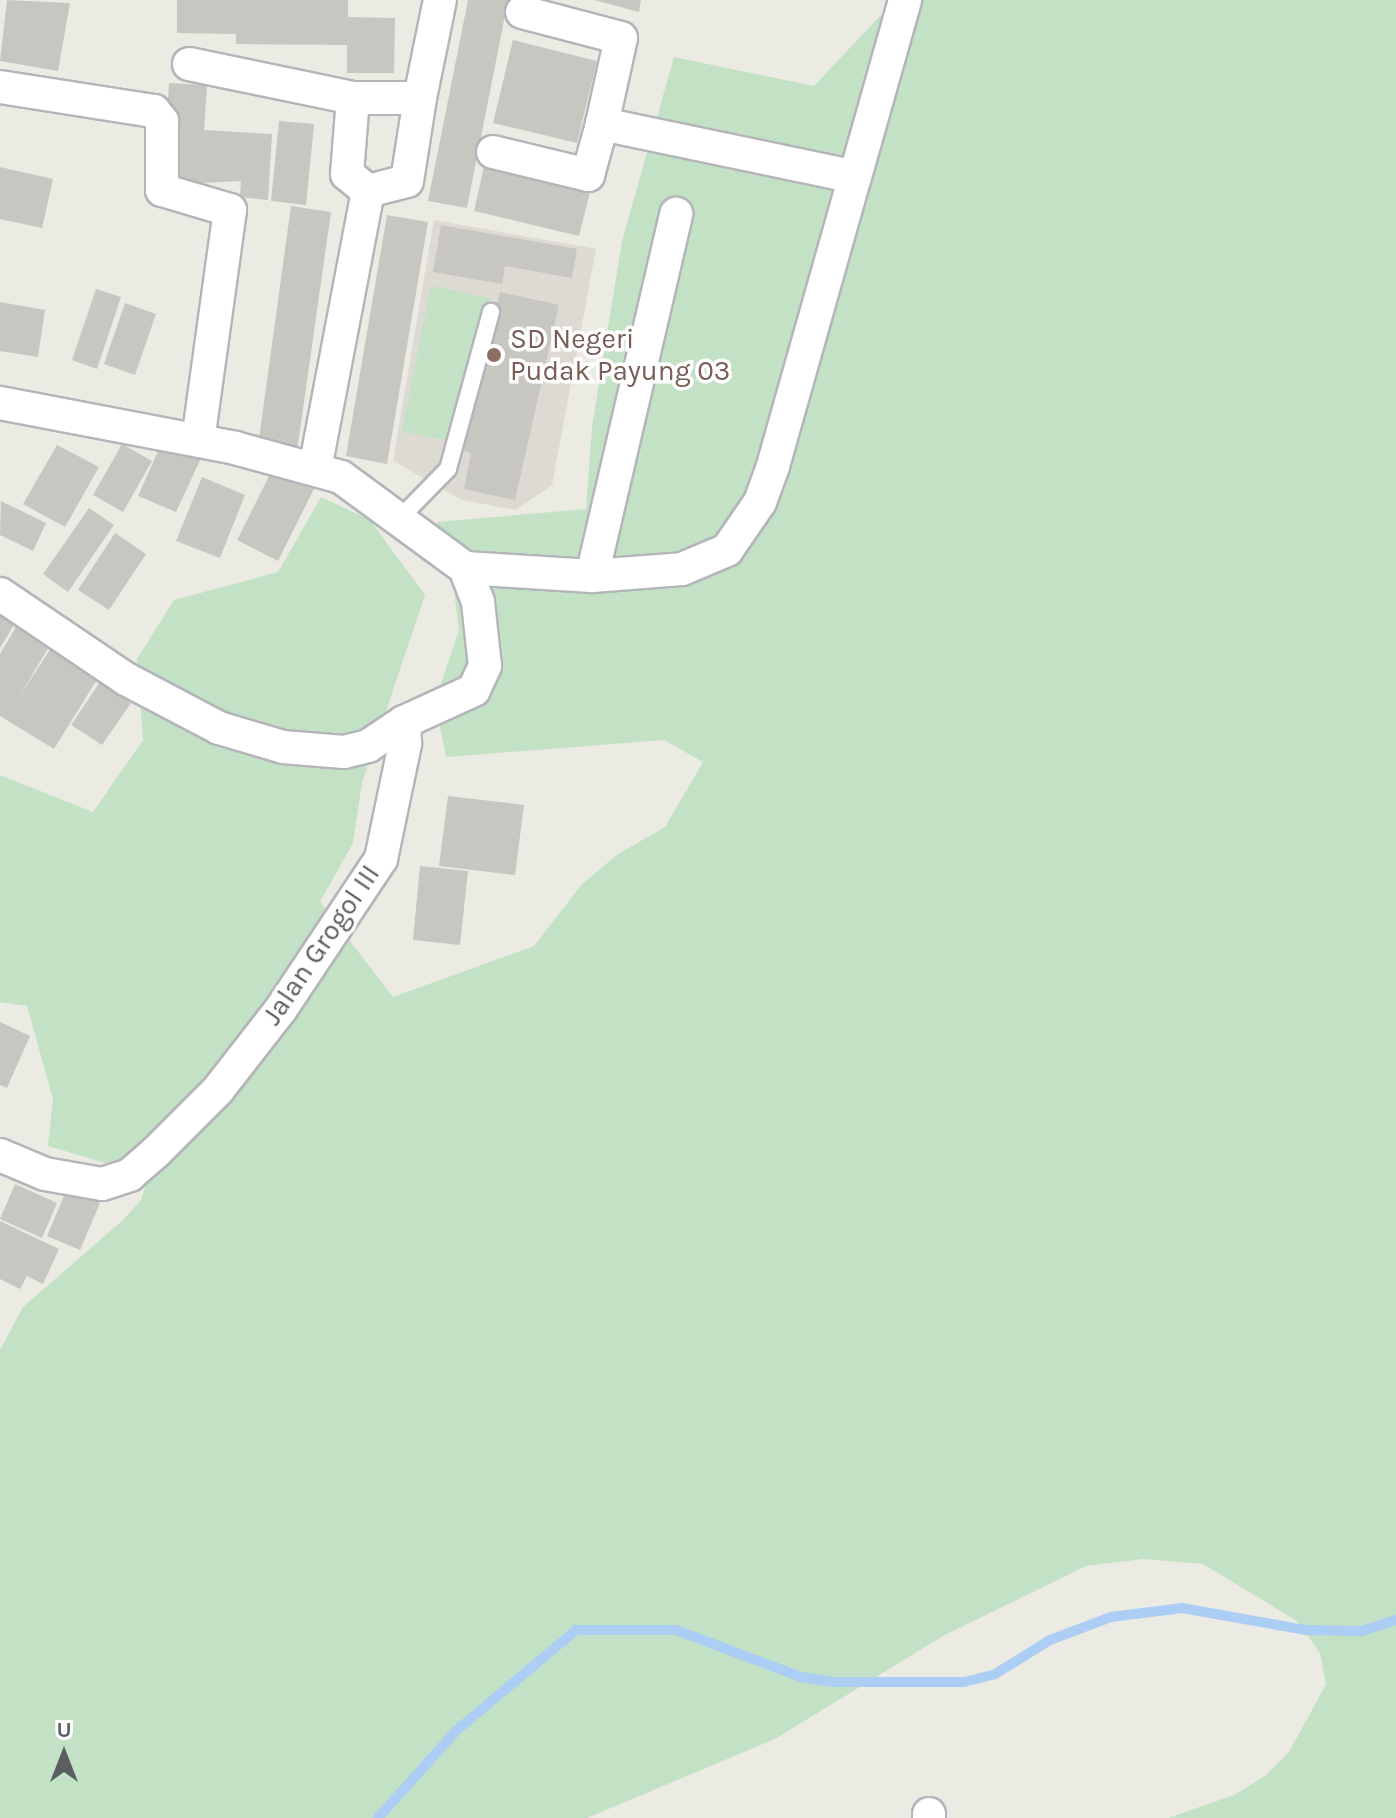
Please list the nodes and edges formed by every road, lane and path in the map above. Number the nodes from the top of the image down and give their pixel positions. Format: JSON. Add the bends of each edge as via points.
{"nodes":[{"id":1,"x":440,"y":0,"type":"edge"},
{"id":2,"x":905,"y":0,"type":"edge"},
{"id":3,"x":522,"y":12,"type":"dead end"},
{"id":4,"x":189,"y":64,"type":"dead end"},
{"id":5,"x":0,"y":87,"type":"edge"},
{"id":6,"x":353,"y":98,"type":"junction"},
{"id":7,"x":420,"y":98,"type":"junction"},
{"id":8,"x":602,"y":124,"type":"junction"},
{"id":9,"x":493,"y":152,"type":"dead end"},
{"id":10,"x":855,"y":177,"type":"junction"},
{"id":11,"x":368,"y":191,"type":"junction"},
{"id":12,"x":676,"y":214,"type":"dead end"},
{"id":13,"x":491,"y":312,"type":"dead end"},
{"id":14,"x":0,"y":403,"type":"edge"},
{"id":15,"x":198,"y":440,"type":"junction"},
{"id":16,"x":315,"y":469,"type":"junction"},
{"id":17,"x":401,"y":517,"type":"junction"},
{"id":18,"x":465,"y":568,"type":"junction"},
{"id":19,"x":592,"y":576,"type":"junction"},
{"id":20,"x":0,"y":594,"type":"edge"},
{"id":21,"x":404,"y":722,"type":"junction"},
{"id":22,"x":0,"y":1155,"type":"edge"}],
"edges":[{"from":1,"to":7,"type":"street"},
{"from":2,"to":10,"type":"street"},
{"from":3,"to":8,"type":"street","via":[[621,38]]},
{"from":4,"to":6,"type":"street"},
{"from":5,"to":15,"type":"street","via":[[154,111],[162,121],[160,188],[230,210]]},
{"from":6,"to":7,"type":"street"},
{"from":6,"to":11,"type":"street","via":[[347,174]]},
{"from":7,"to":11,"type":"street","via":[[407,181]]},
{"from":8,"to":9,"type":"street","via":[[588,175]]},
{"from":8,"to":10,"type":"street"},
{"from":10,"to":19,"type":"street","via":[[773,466],[743,532],[727,550],[682,569]]},
{"from":11,"to":16,"type":"street"},
{"from":12,"to":19,"type":"street"},
{"from":13,"to":17,"type":"lane","via":[[448,469]]},
{"from":14,"to":15,"type":"street"},
{"from":15,"to":16,"type":"street"},
{"from":16,"to":17,"type":"street","via":[[341,477]]},
{"from":17,"to":18,"type":"street"},
{"from":18,"to":19,"type":"street"},
{"from":18,"to":21,"type":"street","via":[[484,643],[481,684]]},
{"from":20,"to":21,"type":"street","via":[[126,679],[219,728],[283,747],[344,752],[368,746]]},
{"from":21,"to":22,"type":"street","name":"Jalan Grogol III","via":[[381,859],[218,1090],[130,1175],[102,1184],[45,1174]]}]}
